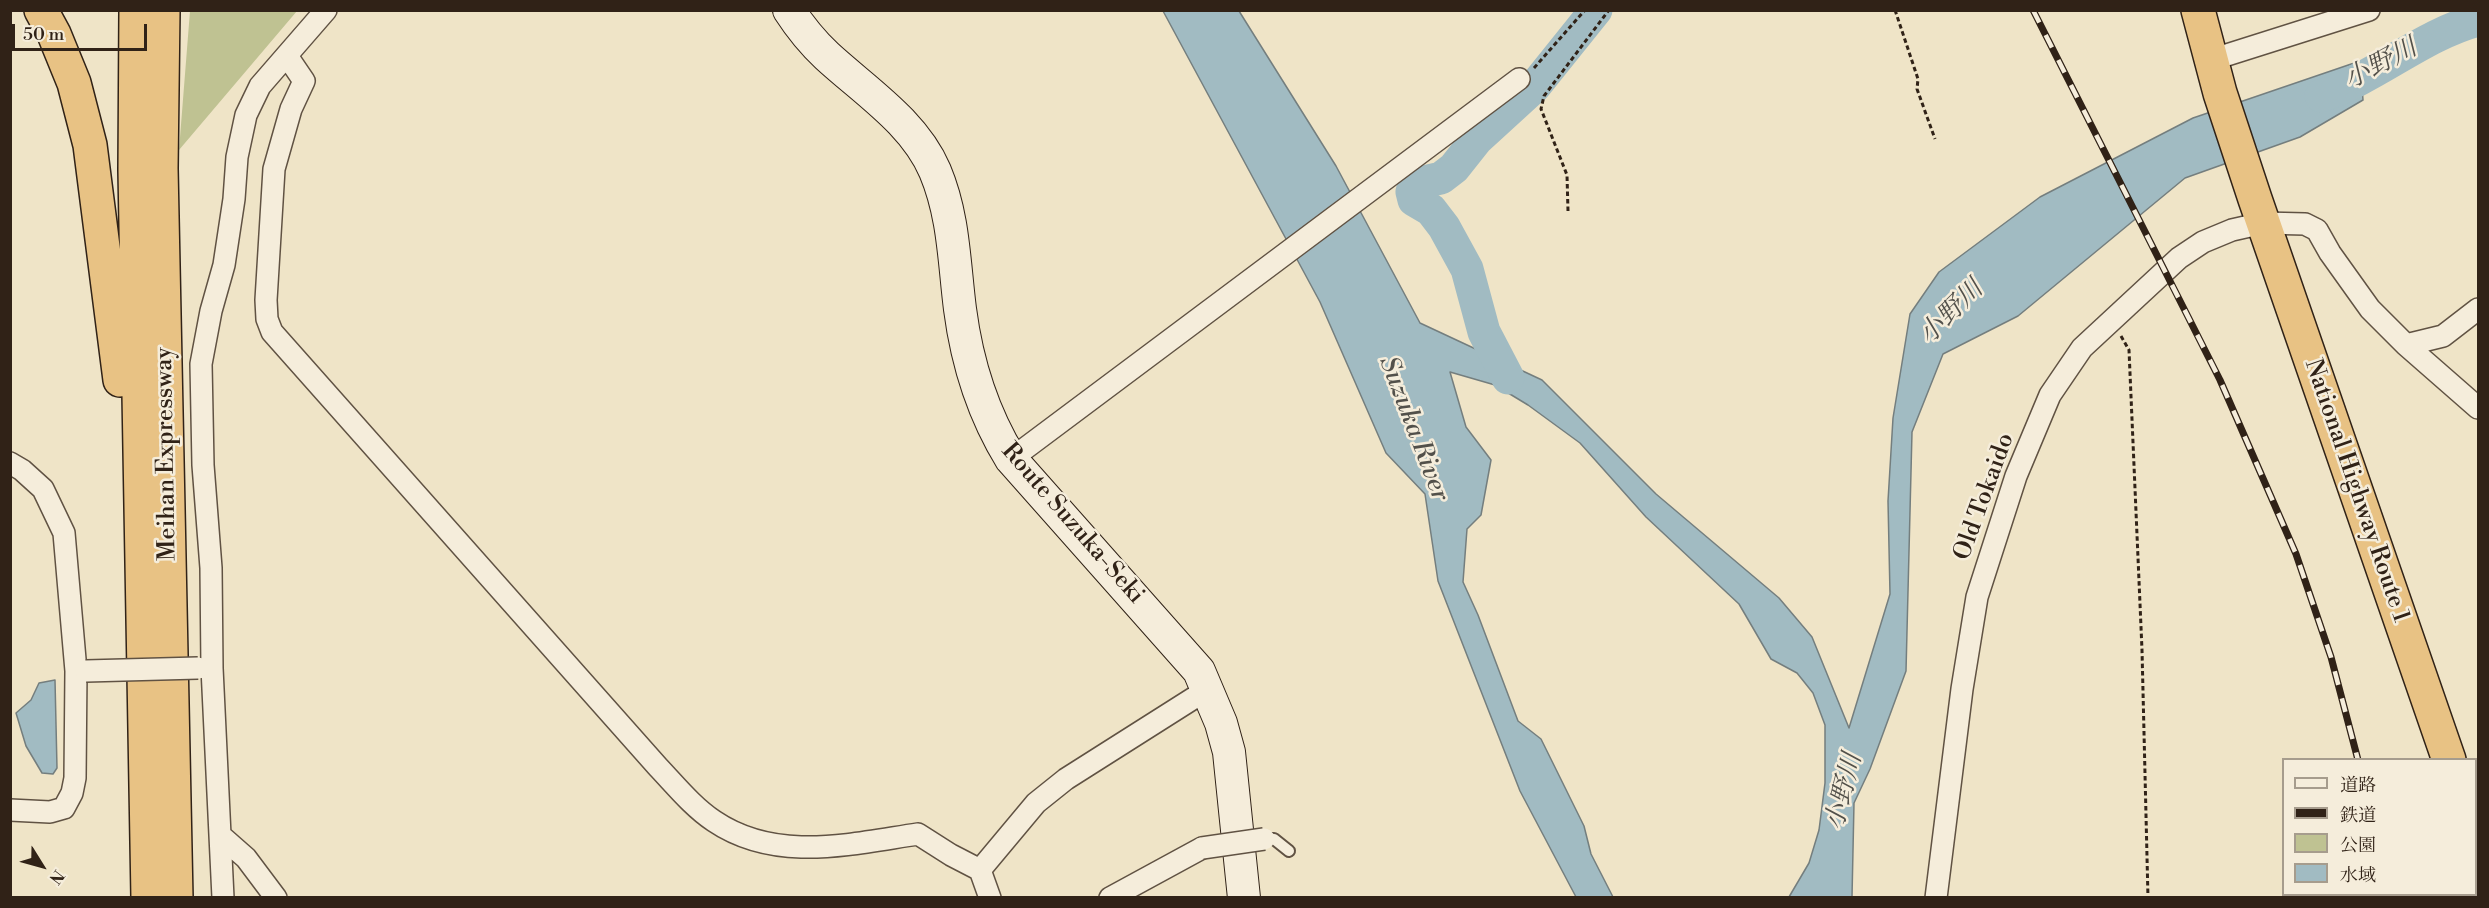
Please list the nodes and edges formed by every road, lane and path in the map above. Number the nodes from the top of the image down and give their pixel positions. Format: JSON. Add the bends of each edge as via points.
{"nodes":[{"id":1,"x":41,"y":10,"type":"edge"},
{"id":2,"x":136,"y":10,"type":"edge"},
{"id":3,"x":326,"y":10,"type":"edge"},
{"id":4,"x":789,"y":10,"type":"edge"},
{"id":5,"x":1585,"y":10,"type":"edge"},
{"id":6,"x":1609,"y":10,"type":"edge"},
{"id":7,"x":1895,"y":10,"type":"edge"},
{"id":8,"x":2198,"y":10,"type":"edge"},
{"id":9,"x":2369,"y":10,"type":"edge"},
{"id":10,"x":163,"y":21,"type":"edge"},
{"id":11,"x":287,"y":56,"type":"junction"},
{"id":12,"x":2211,"y":60,"type":"junction"},
{"id":13,"x":1519,"y":79,"type":"joint"},
{"id":14,"x":1935,"y":139,"type":"dead end"},
{"id":15,"x":1568,"y":211,"type":"dead end"},
{"id":16,"x":2259,"y":211,"type":"junction"},
{"id":17,"x":2478,"y":309,"type":"edge"},
{"id":18,"x":2110,"y":321,"type":"junction"},
{"id":19,"x":2406,"y":345,"type":"junction"},
{"id":20,"x":2478,"y":408,"type":"edge"},
{"id":21,"x":1011,"y":459,"type":"junction"},
{"id":22,"x":10,"y":463,"type":"edge"},
{"id":23,"x":142,"y":560,"type":"junction"},
{"id":24,"x":205,"y":668,"type":"junction"},
{"id":25,"x":81,"y":671,"type":"junction"},
{"id":26,"x":1208,"y":689,"type":"junction"},
{"id":27,"x":2449,"y":758,"type":"edge"},
{"id":28,"x":10,"y":810,"type":"edge"},
{"id":29,"x":221,"y":836,"type":"junction"},
{"id":30,"x":1264,"y":839,"type":"joint"},
{"id":31,"x":1289,"y":851,"type":"dead end"},
{"id":32,"x":981,"y":870,"type":"junction"},
{"id":33,"x":148,"y":897,"type":"edge"},
{"id":34,"x":176,"y":897,"type":"edge"},
{"id":35,"x":223,"y":897,"type":"edge"},
{"id":36,"x":276,"y":897,"type":"edge"},
{"id":37,"x":990,"y":897,"type":"edge"},
{"id":38,"x":1110,"y":897,"type":"edge"},
{"id":39,"x":1244,"y":897,"type":"edge"},
{"id":40,"x":1936,"y":897,"type":"edge"},
{"id":41,"x":2148,"y":897,"type":"edge"}],
"edges":[{"from":1,"to":23,"type":"highway","via":[[74,82],[90,145]]},
{"from":2,"to":23,"type":"highway","name":"Meihan Expressway"},
{"from":3,"to":11,"type":"street"},
{"from":4,"to":21,"type":"main road","name":"Route Suzuka-Seki","via":[[825,54],[903,123],[934,169],[950,222],[969,363],[985,413]]},
{"from":5,"to":13,"type":"path","via":[[1530,72]]},
{"from":6,"to":15,"type":"path","via":[[1544,96],[1541,109],[1567,175]]},
{"from":7,"to":14,"type":"path"},
{"from":8,"to":12,"type":"highway","name":"National Highway Route 1"},
{"from":9,"to":12,"type":"street"},
{"from":10,"to":34,"type":"highway","name":"Meihan Expressway","via":[[161,168]]},
{"from":11,"to":24,"type":"street","via":[[260,86],[246,115],[224,265],[201,364],[211,568]]},
{"from":11,"to":32,"type":"street","via":[[304,81],[291,109],[274,169],[266,300],[272,332],[658,767],[713,820],[748,839],[780,846],[821,848],[918,834]]},
{"from":12,"to":16,"type":"highway","name":"National Highway Route 1"},
{"from":13,"to":21,"type":"street"},
{"from":16,"to":18,"type":"street","name":"Old Tokaido","via":[[2179,258]]},
{"from":16,"to":19,"type":"street","name":"Old Tokaido","via":[[2317,230],[2370,309]]},
{"from":16,"to":27,"type":"highway","name":"National Highway Route 1"},
{"from":17,"to":19,"type":"street","via":[[2443,336]]},
{"from":18,"to":40,"type":"street","name":"Old Tokaido","via":[[2082,348],[2050,395],[1996,532],[1977,597]]},
{"from":18,"to":41,"type":"path","via":[[2129,350]]},
{"from":19,"to":20,"type":"street","name":"Old Tokaido"},
{"from":21,"to":26,"type":"main road","name":"Route Suzuka-Seki","via":[[1180,648]]},
{"from":22,"to":25,"type":"street","via":[[43,489],[64,533]]},
{"from":23,"to":33,"type":"highway","name":"Meihan Expressway"},
{"from":24,"to":25,"type":"street","bridge":true},
{"from":24,"to":29,"type":"street"},
{"from":25,"to":28,"type":"street","via":[[72,793],[63,808],[50,812]]},
{"from":26,"to":32,"type":"street","via":[[1066,779],[1036,803]]},
{"from":26,"to":39,"type":"main road","name":"Route Suzuka-Seki","via":[[1230,752]]},
{"from":29,"to":35,"type":"street"},
{"from":29,"to":36,"type":"street","via":[[246,858]]},
{"from":30,"to":31,"type":"lane","via":[[1274,839]]},
{"from":30,"to":38,"type":"street","bridge":true,"via":[[1202,848]]},
{"from":32,"to":37,"type":"street"}]}
